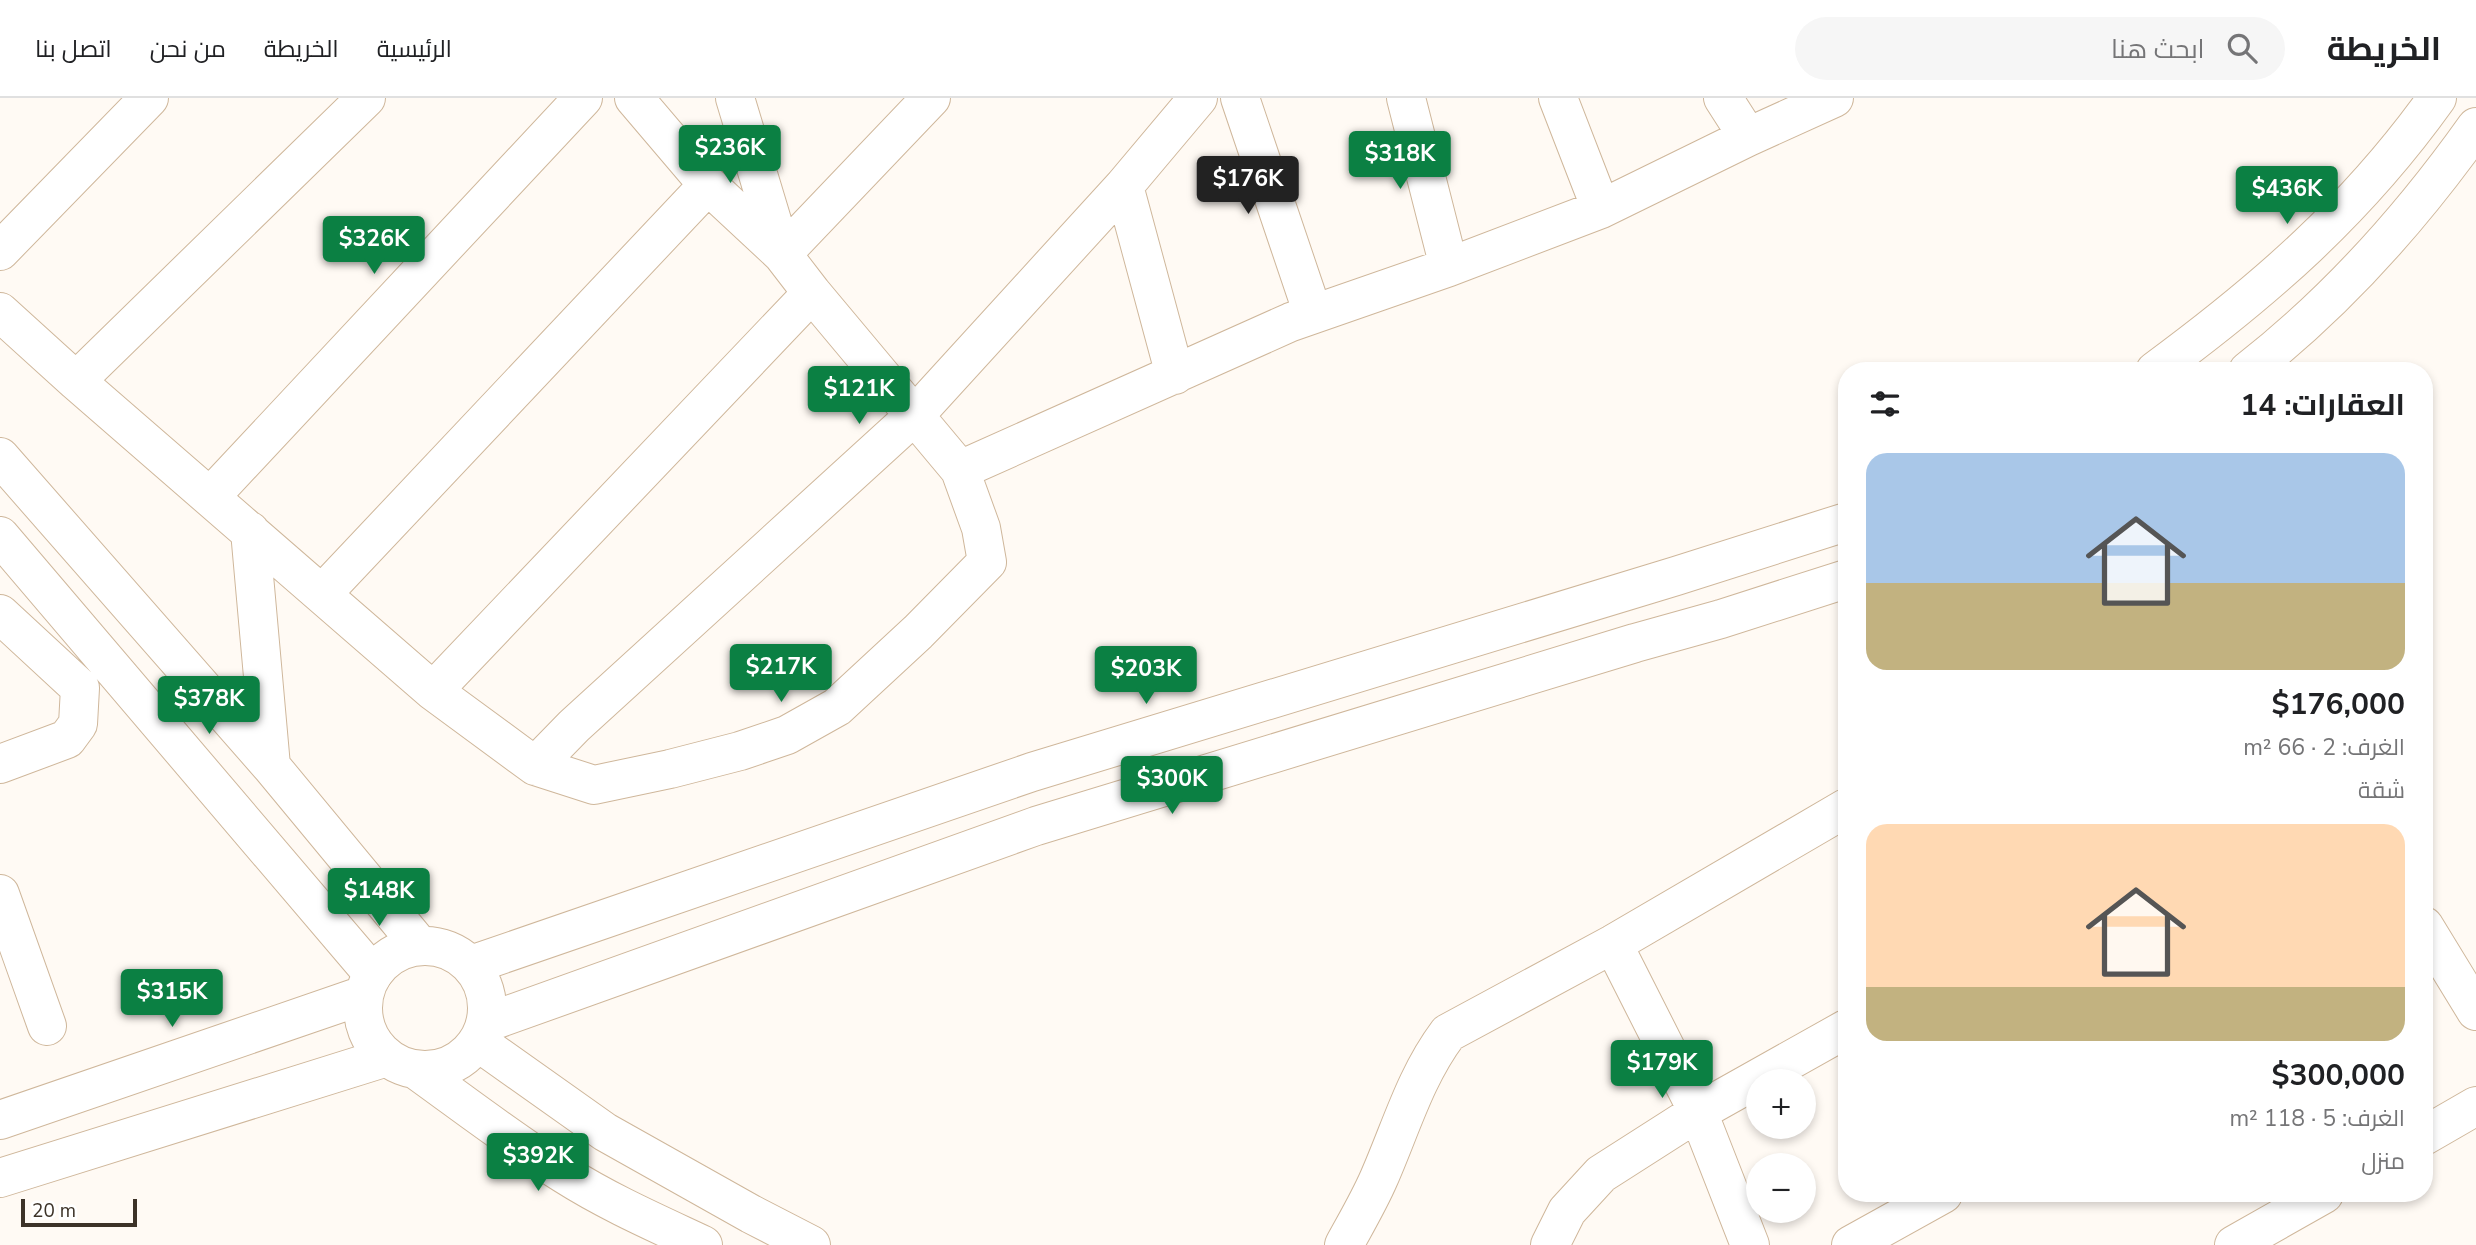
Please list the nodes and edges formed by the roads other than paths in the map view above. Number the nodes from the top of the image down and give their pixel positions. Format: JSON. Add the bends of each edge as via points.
{"nodes":[{"id":1,"x":149,"y":98,"type":"edge"},
{"id":2,"x":366,"y":98,"type":"edge"},
{"id":3,"x":583,"y":98,"type":"edge"},
{"id":4,"x":634,"y":98,"type":"edge"},
{"id":5,"x":735,"y":98,"type":"edge"},
{"id":6,"x":931,"y":98,"type":"edge"},
{"id":7,"x":1198,"y":98,"type":"edge"},
{"id":8,"x":1240,"y":98,"type":"edge"},
{"id":9,"x":1406,"y":98,"type":"edge"},
{"id":10,"x":1558,"y":98,"type":"edge"},
{"id":11,"x":1723,"y":98,"type":"edge"},
{"id":12,"x":1834,"y":98,"type":"edge"},
{"id":13,"x":2437,"y":98,"type":"edge"},
{"id":14,"x":2476,"y":127,"type":"edge"},
{"id":15,"x":1748,"y":137,"type":"junction"},
{"id":16,"x":708,"y":186,"type":"junction"},
{"id":17,"x":1125,"y":186,"type":"junction"},
{"id":18,"x":1601,"y":209,"type":"junction"},
{"id":19,"x":0,"y":251,"type":"edge"},
{"id":20,"x":782,"y":254,"type":"junction"},
{"id":21,"x":1449,"y":267,"type":"junction"},
{"id":22,"x":812,"y":293,"type":"junction"},
{"id":23,"x":0,"y":312,"type":"edge"},
{"id":24,"x":1313,"y":314,"type":"junction"},
{"id":25,"x":2167,"y":362,"type":"edge"},
{"id":26,"x":2258,"y":362,"type":"edge"},
{"id":27,"x":1175,"y":375,"type":"junction"},
{"id":28,"x":76,"y":381,"type":"junction"},
{"id":29,"x":915,"y":415,"type":"junction"},
{"id":30,"x":0,"y":457,"type":"edge"},
{"id":31,"x":960,"y":470,"type":"junction"},
{"id":32,"x":210,"y":497,"type":"junction"},
{"id":33,"x":1838,"y":525,"type":"edge"},
{"id":34,"x":250,"y":531,"type":"junction"},
{"id":35,"x":0,"y":536,"type":"edge"},
{"id":36,"x":1838,"y":582,"type":"edge"},
{"id":37,"x":322,"y":594,"type":"junction"},
{"id":38,"x":0,"y":614,"type":"edge"},
{"id":39,"x":432,"y":691,"type":"junction"},
{"id":40,"x":0,"y":764,"type":"edge"},
{"id":41,"x":271,"y":766,"type":"junction"},
{"id":42,"x":535,"y":766,"type":"junction"},
{"id":43,"x":1838,"y":813,"type":"edge"},
{"id":44,"x":0,"y":894,"type":"edge"},
{"id":45,"x":2433,"y":941,"type":"edge"},
{"id":46,"x":1613,"y":944,"type":"junction"},
{"id":47,"x":419,"y":946,"type":"junction"},
{"id":48,"x":471,"y":965,"type":"junction"},
{"id":49,"x":369,"y":984,"type":"junction"},
{"id":50,"x":2476,"y":1011,"type":"edge"},
{"id":51,"x":47,"y":1026,"type":"dead end"},
{"id":52,"x":482,"y":1032,"type":"junction"},
{"id":53,"x":1838,"y":1033,"type":"edge"},
{"id":54,"x":401,"y":1063,"type":"junction"},
{"id":55,"x":2476,"y":1106,"type":"edge"},
{"id":56,"x":1698,"y":1112,"type":"junction"},
{"id":57,"x":0,"y":1120,"type":"edge"},
{"id":58,"x":2433,"y":1131,"type":"edge"},
{"id":59,"x":0,"y":1178,"type":"edge"},
{"id":60,"x":1929,"y":1202,"type":"edge"},
{"id":61,"x":2310,"y":1202,"type":"edge"},
{"id":62,"x":703,"y":1245,"type":"edge"},
{"id":63,"x":811,"y":1245,"type":"edge"},
{"id":64,"x":1344,"y":1245,"type":"edge"},
{"id":65,"x":1550,"y":1245,"type":"edge"},
{"id":66,"x":1749,"y":1245,"type":"edge"},
{"id":67,"x":1851,"y":1245,"type":"edge"},
{"id":68,"x":2234,"y":1245,"type":"edge"}],
"edges":[{"from":1,"to":19,"type":"street"},
{"from":2,"to":28,"type":"street"},
{"from":3,"to":32,"type":"street"},
{"from":4,"to":16,"type":"street"},
{"from":5,"to":20,"type":"street"},
{"from":6,"to":20,"type":"street"},
{"from":7,"to":17,"type":"street"},
{"from":8,"to":24,"type":"street"},
{"from":9,"to":21,"type":"street"},
{"from":10,"to":18,"type":"street"},
{"from":11,"to":15,"type":"street"},
{"from":12,"to":15,"type":"street"},
{"from":13,"to":25,"type":"street","via":[[2321,235],[2239,308]]},
{"from":14,"to":26,"type":"street","via":[[2372,254]]},
{"from":15,"to":18,"type":"street"},
{"from":16,"to":20,"type":"street"},
{"from":16,"to":37,"type":"street"},
{"from":17,"to":27,"type":"street"},
{"from":17,"to":29,"type":"street"},
{"from":18,"to":21,"type":"street"},
{"from":20,"to":22,"type":"street"},
{"from":21,"to":24,"type":"street"},
{"from":22,"to":29,"type":"street"},
{"from":22,"to":39,"type":"street"},
{"from":23,"to":28,"type":"street"},
{"from":24,"to":27,"type":"street"},
{"from":27,"to":31,"type":"street"},
{"from":28,"to":32,"type":"street"},
{"from":29,"to":31,"type":"street"},
{"from":29,"to":42,"type":"street"},
{"from":30,"to":41,"type":"street"},
{"from":31,"to":42,"type":"street","via":[[981,528],[987,562],[837,707],[787,735],[740,751],[594,785]]},
{"from":32,"to":34,"type":"street"},
{"from":33,"to":48,"type":"street","via":[[1032,772]]},
{"from":34,"to":37,"type":"street"},
{"from":34,"to":41,"type":"street"},
{"from":35,"to":49,"type":"street"},
{"from":36,"to":52,"type":"street","via":[[1037,826]]},
{"from":37,"to":39,"type":"street"},
{"from":38,"to":40,"type":"street","via":[[80,688],[78,724],[67,739]]},
{"from":39,"to":42,"type":"street"},
{"from":41,"to":47,"type":"street"},
{"from":43,"to":46,"type":"street"},
{"from":44,"to":51,"type":"street"},
{"from":45,"to":50,"type":"street"},
{"from":46,"to":56,"type":"street"},
{"from":46,"to":64,"type":"street","via":[[1448,1033],[1417,1082],[1378,1180]]},
{"from":47,"to":48,"type":"street","via":[[447,950]]},
{"from":47,"to":49,"type":"street","via":[[393,955]]},
{"from":48,"to":52,"type":"street","via":[[486,992]]},
{"from":49,"to":54,"type":"street","via":[[363,1012],[366,1029],[375,1044]]},
{"from":49,"to":57,"type":"street"},
{"from":52,"to":54,"type":"street","via":[[469,1053],[457,1061],[430,1070]]},
{"from":52,"to":63,"type":"street","via":[[605,1132]]},
{"from":53,"to":56,"type":"street"},
{"from":54,"to":59,"type":"street"},
{"from":54,"to":62,"type":"street","via":[[566,1175]]},
{"from":55,"to":58,"type":"street"},
{"from":56,"to":65,"type":"street","via":[[1601,1174],[1567,1211]]},
{"from":56,"to":66,"type":"street"},
{"from":60,"to":67,"type":"street"},
{"from":61,"to":68,"type":"street"}]}
